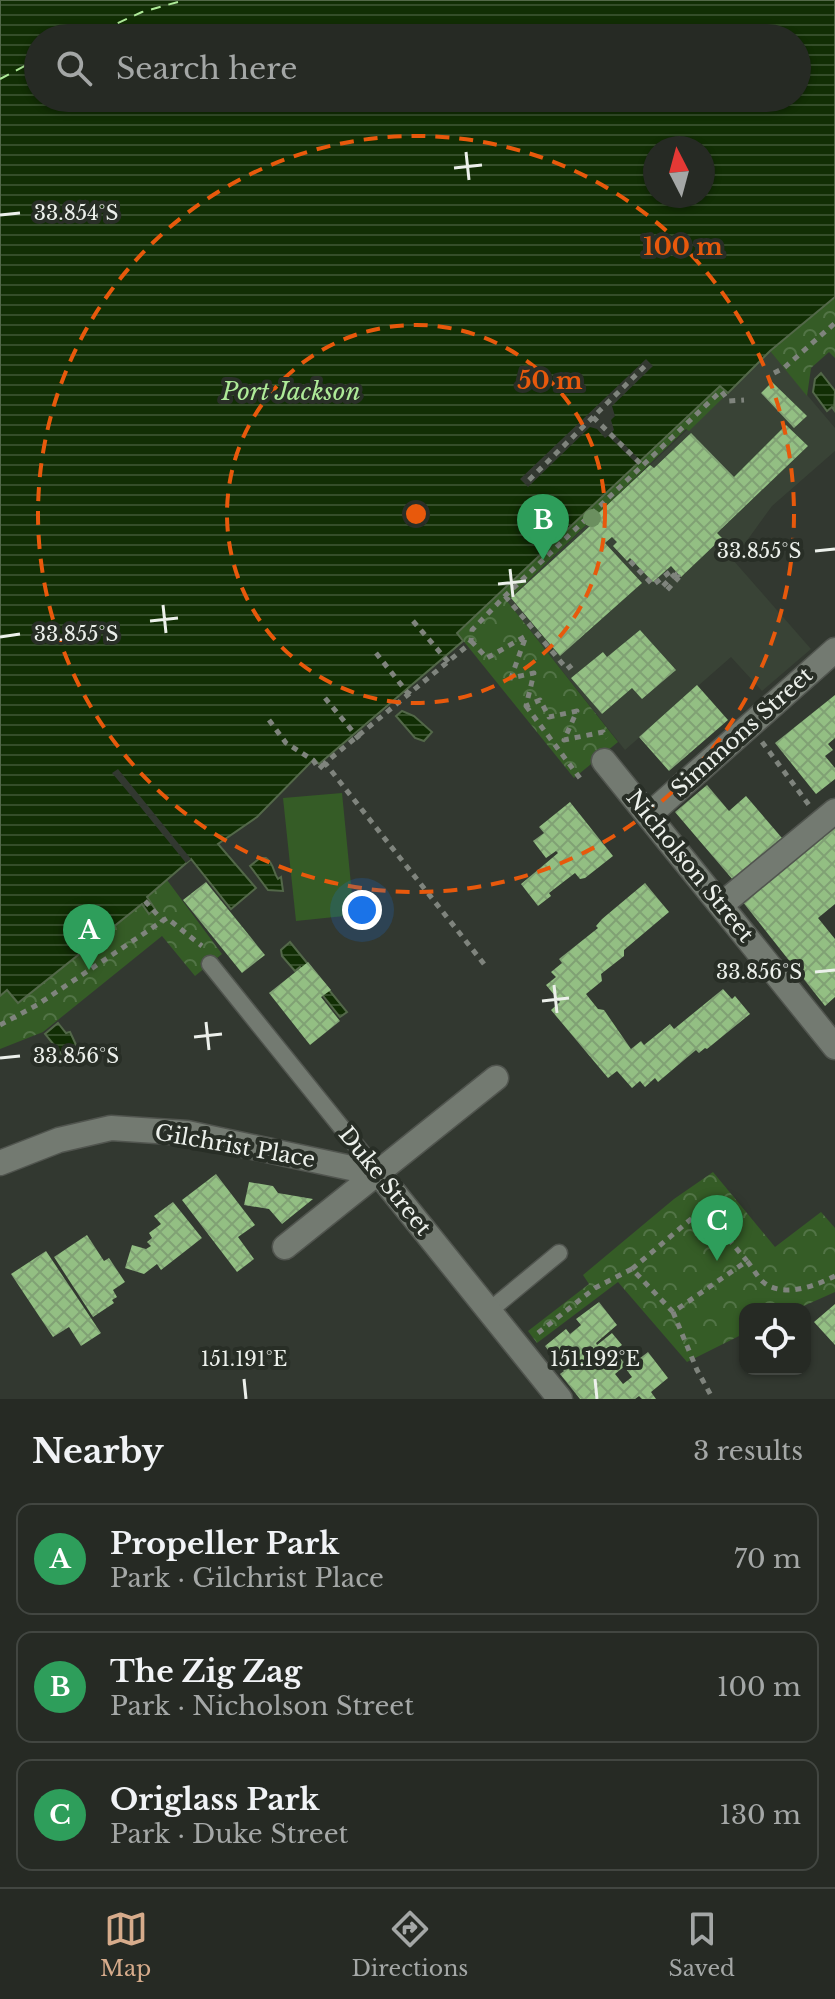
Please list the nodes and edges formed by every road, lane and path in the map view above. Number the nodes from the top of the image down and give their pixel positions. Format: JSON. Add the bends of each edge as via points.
{"nodes":[{"id":1,"x":835,"y":323,"type":"edge"},
{"id":2,"x":647,"y":364,"type":"dead end"},
{"id":3,"x":774,"y":373,"type":"dead end"},
{"id":4,"x":744,"y":400,"type":"dead end"},
{"id":5,"x":593,"y":417,"type":"junction"},
{"id":6,"x":641,"y":464,"type":"junction"},
{"id":7,"x":529,"y":480,"type":"dead end"},
{"id":8,"x":630,"y":561,"type":"dead end"},
{"id":9,"x":682,"y":580,"type":"dead end"},
{"id":10,"x":505,"y":596,"type":"junction"},
{"id":11,"x":413,"y":621,"type":"dead end"},
{"id":12,"x":471,"y":641,"type":"junction"},
{"id":13,"x":835,"y":650,"type":"edge"},
{"id":14,"x":378,"y":655,"type":"dead end"},
{"id":15,"x":447,"y":661,"type":"junction"},
{"id":16,"x":572,"y":665,"type":"dead end"},
{"id":17,"x":409,"y":693,"type":"junction"},
{"id":18,"x":327,"y":700,"type":"dead end"},
{"id":19,"x":526,"y":706,"type":"junction"},
{"id":20,"x":271,"y":722,"type":"dead end"},
{"id":21,"x":750,"y":725,"type":"junction"},
{"id":22,"x":603,"y":732,"type":"dead end"},
{"id":23,"x":357,"y":737,"type":"junction"},
{"id":24,"x":604,"y":761,"type":"dead end"},
{"id":25,"x":325,"y":763,"type":"junction"},
{"id":26,"x":582,"y":781,"type":"dead end"},
{"id":27,"x":649,"y":815,"type":"junction"},
{"id":28,"x":828,"y":817,"type":"edge"},
{"id":29,"x":145,"y":901,"type":"dead end"},
{"id":30,"x":721,"y":905,"type":"junction"},
{"id":31,"x":163,"y":921,"type":"junction"},
{"id":32,"x":210,"y":958,"type":"joint"},
{"id":33,"x":484,"y":964,"type":"dead end"},
{"id":34,"x":0,"y":1025,"type":"edge"},
{"id":35,"x":835,"y":1047,"type":"edge"},
{"id":36,"x":496,"y":1078,"type":"dead end"},
{"id":37,"x":0,"y":1163,"type":"edge"},
{"id":38,"x":379,"y":1174,"type":"junction"},
{"id":39,"x":285,"y":1247,"type":"dead end"},
{"id":40,"x":559,"y":1253,"type":"dead end"},
{"id":41,"x":747,"y":1261,"type":"junction"},
{"id":42,"x":632,"y":1269,"type":"junction"},
{"id":43,"x":835,"y":1276,"type":"edge"},
{"id":44,"x":489,"y":1311,"type":"junction"},
{"id":45,"x":673,"y":1312,"type":"junction"},
{"id":46,"x":528,"y":1342,"type":"dead end"},
{"id":47,"x":560,"y":1399,"type":"edge"},
{"id":48,"x":713,"y":1399,"type":"edge"}],
"edges":[{"from":1,"to":3,"type":"path"},
{"from":2,"to":5,"type":"path"},
{"from":4,"to":6,"type":"path","via":[[729,401],[721,391]]},
{"from":5,"to":6,"type":"path"},
{"from":5,"to":7,"type":"path"},
{"from":6,"to":10,"type":"path"},
{"from":8,"to":9,"type":"path","via":[[653,585],[671,571],[675,574],[663,586],[667,590],[679,577]]},
{"from":10,"to":12,"type":"path","via":[[472,630]]},
{"from":10,"to":16,"type":"path","via":[[567,669]]},
{"from":11,"to":15,"type":"path"},
{"from":12,"to":15,"type":"path"},
{"from":12,"to":19,"type":"path","via":[[487,658],[526,636],[511,678],[534,673]]},
{"from":13,"to":21,"type":"street","name":"Simmons Street"},
{"from":14,"to":17,"type":"path"},
{"from":15,"to":17,"type":"path"},
{"from":17,"to":23,"type":"path"},
{"from":18,"to":23,"type":"path"},
{"from":19,"to":22,"type":"path","via":[[540,700],[549,717],[577,711],[564,740]]},
{"from":19,"to":26,"type":"path"},
{"from":20,"to":25,"type":"path","via":[[286,743],[319,769]]},
{"from":21,"to":27,"type":"street","name":"Simmons Street"},
{"from":21,"to":28,"type":"path"},
{"from":23,"to":25,"type":"path"},
{"from":24,"to":27,"type":"street","name":"Nicholson Street"},
{"from":25,"to":33,"type":"path"},
{"from":27,"to":30,"type":"street","name":"Nicholson Street"},
{"from":28,"to":30,"type":"street"},
{"from":29,"to":31,"type":"path"},
{"from":30,"to":35,"type":"street","name":"Nicholson Street"},
{"from":31,"to":32,"type":"path","via":[[167,918]]},
{"from":31,"to":34,"type":"path"},
{"from":32,"to":38,"type":"lane","name":"Duke Street"},
{"from":36,"to":38,"type":"street"},
{"from":37,"to":38,"type":"street","name":"Gilchrist Place","via":[[59,1140],[111,1128],[187,1133]]},
{"from":38,"to":39,"type":"street"},
{"from":38,"to":44,"type":"street","name":"Duke Street"},
{"from":40,"to":44,"type":"lane"},
{"from":41,"to":42,"type":"path","via":[[703,1209]]},
{"from":41,"to":43,"type":"path","via":[[764,1283],[781,1289],[795,1290]]},
{"from":41,"to":45,"type":"path"},
{"from":42,"to":45,"type":"path"},
{"from":42,"to":46,"type":"path","via":[[595,1288]]},
{"from":44,"to":47,"type":"street","name":"Duke Street"},
{"from":45,"to":48,"type":"path"}]}
